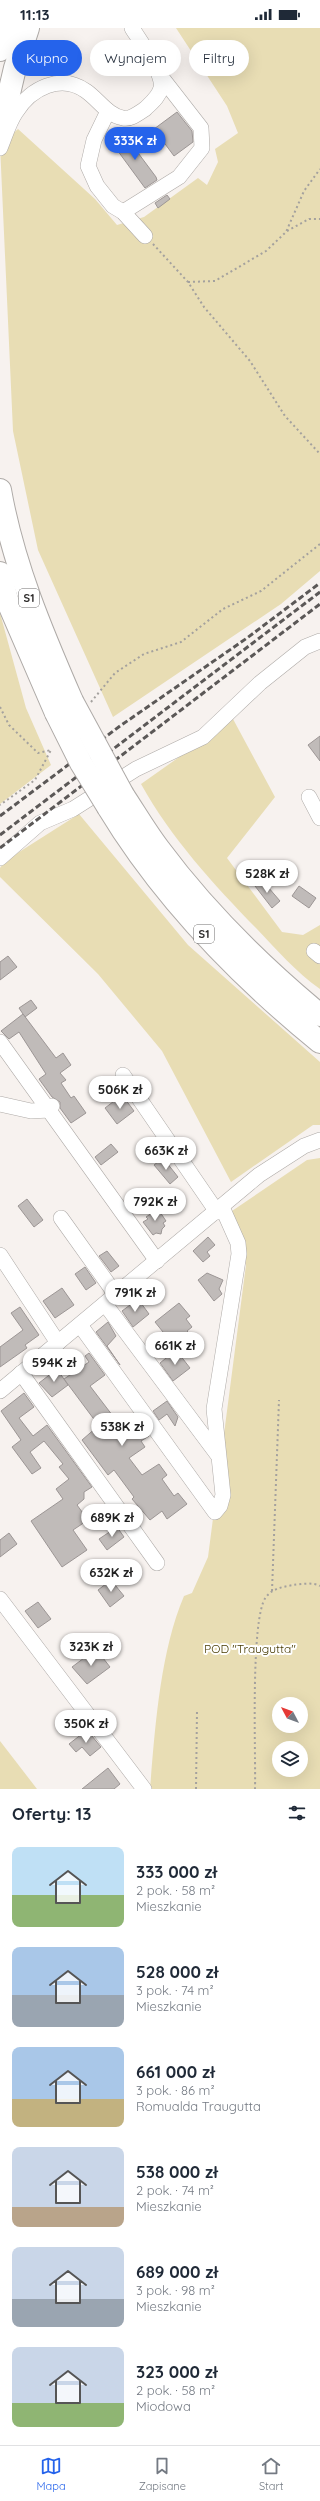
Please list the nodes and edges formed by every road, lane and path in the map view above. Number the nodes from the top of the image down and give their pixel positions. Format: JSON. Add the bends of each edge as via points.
{"nodes":[{"id":1,"x":6,"y":28,"type":"edge"},
{"id":2,"x":28,"y":28,"type":"edge"},
{"id":3,"x":132,"y":28,"type":"edge"},
{"id":4,"x":139,"y":40,"type":"edge"},
{"id":5,"x":0,"y":50,"type":"edge"},
{"id":6,"x":159,"y":76,"type":"edge"},
{"id":7,"x":161,"y":76,"type":"edge"},
{"id":8,"x":108,"y":111,"type":"junction"},
{"id":9,"x":0,"y":132,"type":"edge"},
{"id":10,"x":0,"y":148,"type":"edge"},
{"id":11,"x":320,"y":169,"type":"edge"},
{"id":12,"x":123,"y":212,"type":"junction"},
{"id":13,"x":320,"y":219,"type":"edge"},
{"id":14,"x":286,"y":232,"type":"junction"},
{"id":15,"x":145,"y":236,"type":"joint"},
{"id":16,"x":188,"y":282,"type":"junction"},
{"id":17,"x":320,"y":454,"type":"edge"},
{"id":18,"x":0,"y":490,"type":"edge"},
{"id":19,"x":320,"y":544,"type":"edge"},
{"id":20,"x":0,"y":573,"type":"edge"},
{"id":21,"x":320,"y":641,"type":"edge"},
{"id":22,"x":73,"y":706,"type":"junction"},
{"id":23,"x":0,"y":707,"type":"edge"},
{"id":24,"x":55,"y":745,"type":"dead end"},
{"id":25,"x":51,"y":750,"type":"junction"},
{"id":26,"x":309,"y":797,"type":"dead end"},
{"id":27,"x":116,"y":801,"type":"junction"},
{"id":28,"x":0,"y":805,"type":"edge"},
{"id":29,"x":320,"y":818,"type":"edge"},
{"id":30,"x":0,"y":858,"type":"edge"},
{"id":31,"x":320,"y":1015,"type":"edge"},
{"id":32,"x":0,"y":1042,"type":"edge"},
{"id":33,"x":320,"y":1042,"type":"edge"},
{"id":34,"x":123,"y":1075,"type":"dead end"},
{"id":35,"x":0,"y":1104,"type":"edge"},
{"id":36,"x":50,"y":1108,"type":"junction"},
{"id":37,"x":320,"y":1140,"type":"edge"},
{"id":38,"x":219,"y":1209,"type":"junction"},
{"id":39,"x":62,"y":1218,"type":"dead end"},
{"id":40,"x":0,"y":1255,"type":"edge"},
{"id":41,"x":157,"y":1261,"type":"junction"},
{"id":42,"x":111,"y":1299,"type":"junction"},
{"id":43,"x":80,"y":1325,"type":"junction"},
{"id":44,"x":58,"y":1343,"type":"junction"},
{"id":45,"x":21,"y":1373,"type":"junction"},
{"id":46,"x":0,"y":1391,"type":"edge"},
{"id":47,"x":279,"y":1400,"type":"dead end"},
{"id":48,"x":217,"y":1454,"type":"junction"},
{"id":49,"x":157,"y":1563,"type":"dead end"},
{"id":50,"x":320,"y":1586,"type":"edge"},
{"id":51,"x":272,"y":1591,"type":"junction"},
{"id":52,"x":0,"y":1600,"type":"edge"},
{"id":53,"x":197,"y":1710,"type":"dead end"},
{"id":54,"x":144,"y":1789,"type":"edge"},
{"id":55,"x":196,"y":1789,"type":"edge"},
{"id":56,"x":255,"y":1789,"type":"edge"}],
"edges":[{"from":1,"to":5,"type":"highway"},
{"from":2,"to":9,"type":"highway"},
{"from":3,"to":4,"type":"street"},
{"from":6,"to":8,"type":"street","via":[[161,87],[156,99],[133,117],[124,118]]},
{"from":7,"to":12,"type":"street","via":[[201,128],[202,148],[179,177]]},
{"from":8,"to":10,"type":"street","via":[[77,86],[58,82],[43,87],[25,100],[16,112]]},
{"from":8,"to":12,"type":"street","via":[[94,140],[88,166],[97,186],[113,206]]},
{"from":11,"to":14,"type":"path","via":[[304,191]]},
{"from":12,"to":15,"type":"street"},
{"from":13,"to":14,"type":"path","via":[[309,219]]},
{"from":14,"to":16,"type":"path","via":[[266,251],[215,281]]},
{"from":15,"to":16,"type":"path"},
{"from":16,"to":17,"type":"path","via":[[204,307],[250,361],[285,416]]},
{"from":18,"to":22,"type":"highway","number":"S1","via":[[19,568],[33,611]]},
{"from":19,"to":22,"type":"path","via":[[262,591],[223,609],[181,642],[144,654]]},
{"from":20,"to":22,"type":"highway","number":"S1","via":[[7,600]]},
{"from":21,"to":30,"type":"street","via":[[305,647],[260,683],[203,737],[136,770],[73,808],[40,823]]},
{"from":22,"to":27,"type":"highway","number":"S1","bridge":true},
{"from":23,"to":25,"type":"path","via":[[9,725],[38,753]]},
{"from":24,"to":25,"type":"path"},
{"from":25,"to":28,"type":"path","via":[[35,780]]},
{"from":26,"to":29,"type":"street"},
{"from":27,"to":31,"type":"highway","number":"S1","via":[[248,952]]},
{"from":27,"to":33,"type":"highway","number":"S1","via":[[141,858],[194,924],[253,984]]},
{"from":32,"to":36,"type":"street"},
{"from":34,"to":38,"type":"street"},
{"from":35,"to":36,"type":"street","via":[[31,1111]]},
{"from":36,"to":41,"type":"street"},
{"from":37,"to":38,"type":"street","via":[[304,1146],[259,1175]]},
{"from":38,"to":41,"type":"street"},
{"from":38,"to":48,"type":"street","via":[[238,1243],[239,1254],[214,1409]]},
{"from":39,"to":42,"type":"street"},
{"from":40,"to":44,"type":"street"},
{"from":41,"to":42,"type":"street"},
{"from":42,"to":43,"type":"street"},
{"from":42,"to":48,"type":"street"},
{"from":43,"to":44,"type":"street"},
{"from":43,"to":48,"type":"street","via":[[215,1512],[220,1506],[222,1496]]},
{"from":44,"to":45,"type":"street"},
{"from":45,"to":46,"type":"street"},
{"from":45,"to":49,"type":"street"},
{"from":47,"to":51,"type":"path"},
{"from":50,"to":51,"type":"path","via":[[301,1584]]},
{"from":51,"to":56,"type":"path","via":[[265,1598],[259,1614]]},
{"from":52,"to":54,"type":"street"},
{"from":53,"to":55,"type":"path"}]}
